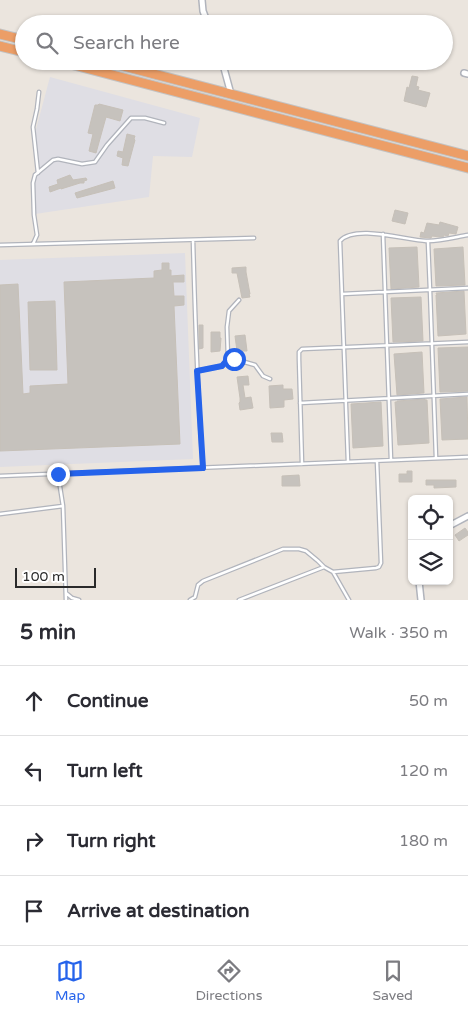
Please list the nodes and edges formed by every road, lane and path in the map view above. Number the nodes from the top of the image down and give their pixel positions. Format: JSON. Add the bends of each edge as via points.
{"nodes":[{"id":1,"x":202,"y":0,"type":"edge"},
{"id":2,"x":205,"y":15,"type":"edge"},
{"id":3,"x":0,"y":34,"type":"edge"},
{"id":4,"x":15,"y":38,"type":"edge"},
{"id":5,"x":0,"y":46,"type":"edge"},
{"id":6,"x":15,"y":50,"type":"edge"},
{"id":7,"x":93,"y":70,"type":"edge"},
{"id":8,"x":139,"y":70,"type":"edge"},
{"id":9,"x":225,"y":70,"type":"edge"},
{"id":10,"x":39,"y":92,"type":"dead end"},
{"id":11,"x":232,"y":94,"type":"junction"},
{"id":12,"x":164,"y":123,"type":"dead end"},
{"id":13,"x":468,"y":156,"type":"edge"},
{"id":14,"x":468,"y":168,"type":"edge"},
{"id":15,"x":38,"y":173,"type":"junction"},
{"id":16,"x":383,"y":234,"type":"junction"},
{"id":17,"x":468,"y":235,"type":"edge"},
{"id":18,"x":254,"y":238,"type":"dead end"},
{"id":19,"x":193,"y":239,"type":"junction"},
{"id":20,"x":428,"y":242,"type":"junction"},
{"id":21,"x":34,"y":244,"type":"junction"},
{"id":22,"x":0,"y":245,"type":"edge"},
{"id":23,"x":468,"y":288,"type":"edge"},
{"id":24,"x":430,"y":290,"type":"junction"},
{"id":25,"x":386,"y":291,"type":"junction"},
{"id":26,"x":342,"y":294,"type":"junction"},
{"id":27,"x":239,"y":300,"type":"dead end"},
{"id":28,"x":468,"y":342,"type":"edge"},
{"id":29,"x":432,"y":343,"type":"junction"},
{"id":30,"x":388,"y":345,"type":"junction"},
{"id":31,"x":343,"y":347,"type":"junction"},
{"id":32,"x":228,"y":359,"type":"junction"},
{"id":33,"x":197,"y":371,"type":"junction"},
{"id":34,"x":270,"y":379,"type":"dead end"},
{"id":35,"x":468,"y":394,"type":"edge"},
{"id":36,"x":433,"y":396,"type":"junction"},
{"id":37,"x":390,"y":399,"type":"junction"},
{"id":38,"x":346,"y":400,"type":"junction"},
{"id":39,"x":300,"y":404,"type":"junction"},
{"id":40,"x":468,"y":457,"type":"edge"},
{"id":41,"x":436,"y":458,"type":"junction"},
{"id":42,"x":391,"y":460,"type":"junction"},
{"id":43,"x":377,"y":461,"type":"junction"},
{"id":44,"x":348,"y":462,"type":"junction"},
{"id":45,"x":302,"y":464,"type":"junction"},
{"id":46,"x":203,"y":468,"type":"junction"},
{"id":47,"x":58,"y":474,"type":"junction"},
{"id":48,"x":0,"y":476,"type":"edge"},
{"id":49,"x":63,"y":506,"type":"junction"},
{"id":50,"x":0,"y":514,"type":"edge"},
{"id":51,"x":468,"y":516,"type":"edge"},
{"id":52,"x":453,"y":524,"type":"edge"},
{"id":53,"x":324,"y":568,"type":"junction"},
{"id":54,"x":333,"y":572,"type":"junction"},
{"id":55,"x":420,"y":585,"type":"edge"},
{"id":56,"x":65,"y":592,"type":"junction"},
{"id":57,"x":66,"y":600,"type":"edge"},
{"id":58,"x":79,"y":600,"type":"edge"},
{"id":59,"x":190,"y":600,"type":"edge"},
{"id":60,"x":239,"y":600,"type":"edge"},
{"id":61,"x":349,"y":600,"type":"edge"},
{"id":62,"x":421,"y":600,"type":"edge"}],
"edges":[{"from":1,"to":2,"type":"street"},
{"from":3,"to":4,"type":"highway"},
{"from":5,"to":6,"type":"highway"},
{"from":7,"to":14,"type":"highway"},
{"from":8,"to":11,"type":"highway"},
{"from":9,"to":11,"type":"street"},
{"from":10,"to":15,"type":"lane","via":[[33,128]]},
{"from":11,"to":13,"type":"highway"},
{"from":12,"to":15,"type":"lane","via":[[131,118],[95,162],[82,164],[58,159]]},
{"from":15,"to":21,"type":"lane","via":[[33,183],[37,235]]},
{"from":16,"to":20,"type":"lane"},
{"from":16,"to":25,"type":"lane"},
{"from":16,"to":26,"type":"lane","via":[[352,234],[340,241]]},
{"from":17,"to":20,"type":"lane"},
{"from":18,"to":19,"type":"lane"},
{"from":19,"to":21,"type":"lane"},
{"from":19,"to":33,"type":"lane"},
{"from":20,"to":24,"type":"lane"},
{"from":21,"to":22,"type":"lane"},
{"from":23,"to":24,"type":"lane"},
{"from":24,"to":25,"type":"lane"},
{"from":24,"to":29,"type":"lane"},
{"from":25,"to":26,"type":"lane"},
{"from":25,"to":30,"type":"lane"},
{"from":26,"to":31,"type":"lane"},
{"from":27,"to":32,"type":"lane","via":[[229,311]]},
{"from":28,"to":29,"type":"lane"},
{"from":29,"to":30,"type":"lane"},
{"from":29,"to":36,"type":"lane"},
{"from":30,"to":31,"type":"lane"},
{"from":30,"to":37,"type":"lane"},
{"from":31,"to":38,"type":"lane"},
{"from":31,"to":39,"type":"lane","via":[[302,349]]},
{"from":32,"to":33,"type":"lane","via":[[222,366]]},
{"from":32,"to":34,"type":"lane","via":[[255,364],[263,376]]},
{"from":33,"to":46,"type":"lane"},
{"from":35,"to":36,"type":"lane"},
{"from":36,"to":37,"type":"lane"},
{"from":36,"to":41,"type":"lane"},
{"from":37,"to":38,"type":"lane"},
{"from":37,"to":42,"type":"lane"},
{"from":38,"to":39,"type":"lane"},
{"from":38,"to":44,"type":"lane"},
{"from":39,"to":45,"type":"lane"},
{"from":40,"to":41,"type":"lane"},
{"from":41,"to":42,"type":"lane"},
{"from":42,"to":43,"type":"lane"},
{"from":43,"to":44,"type":"lane"},
{"from":43,"to":54,"type":"lane","via":[[381,563],[376,568]]},
{"from":44,"to":45,"type":"lane"},
{"from":45,"to":46,"type":"lane"},
{"from":46,"to":47,"type":"lane"},
{"from":47,"to":48,"type":"lane"},
{"from":47,"to":49,"type":"lane"},
{"from":49,"to":50,"type":"lane"},
{"from":49,"to":56,"type":"lane"},
{"from":51,"to":52,"type":"street"},
{"from":53,"to":54,"type":"lane"},
{"from":53,"to":59,"type":"lane","via":[[306,551],[283,550],[203,582]]},
{"from":53,"to":60,"type":"lane"},
{"from":54,"to":61,"type":"lane"},
{"from":55,"to":62,"type":"street"},
{"from":56,"to":57,"type":"lane"},
{"from":56,"to":58,"type":"lane"}]}
